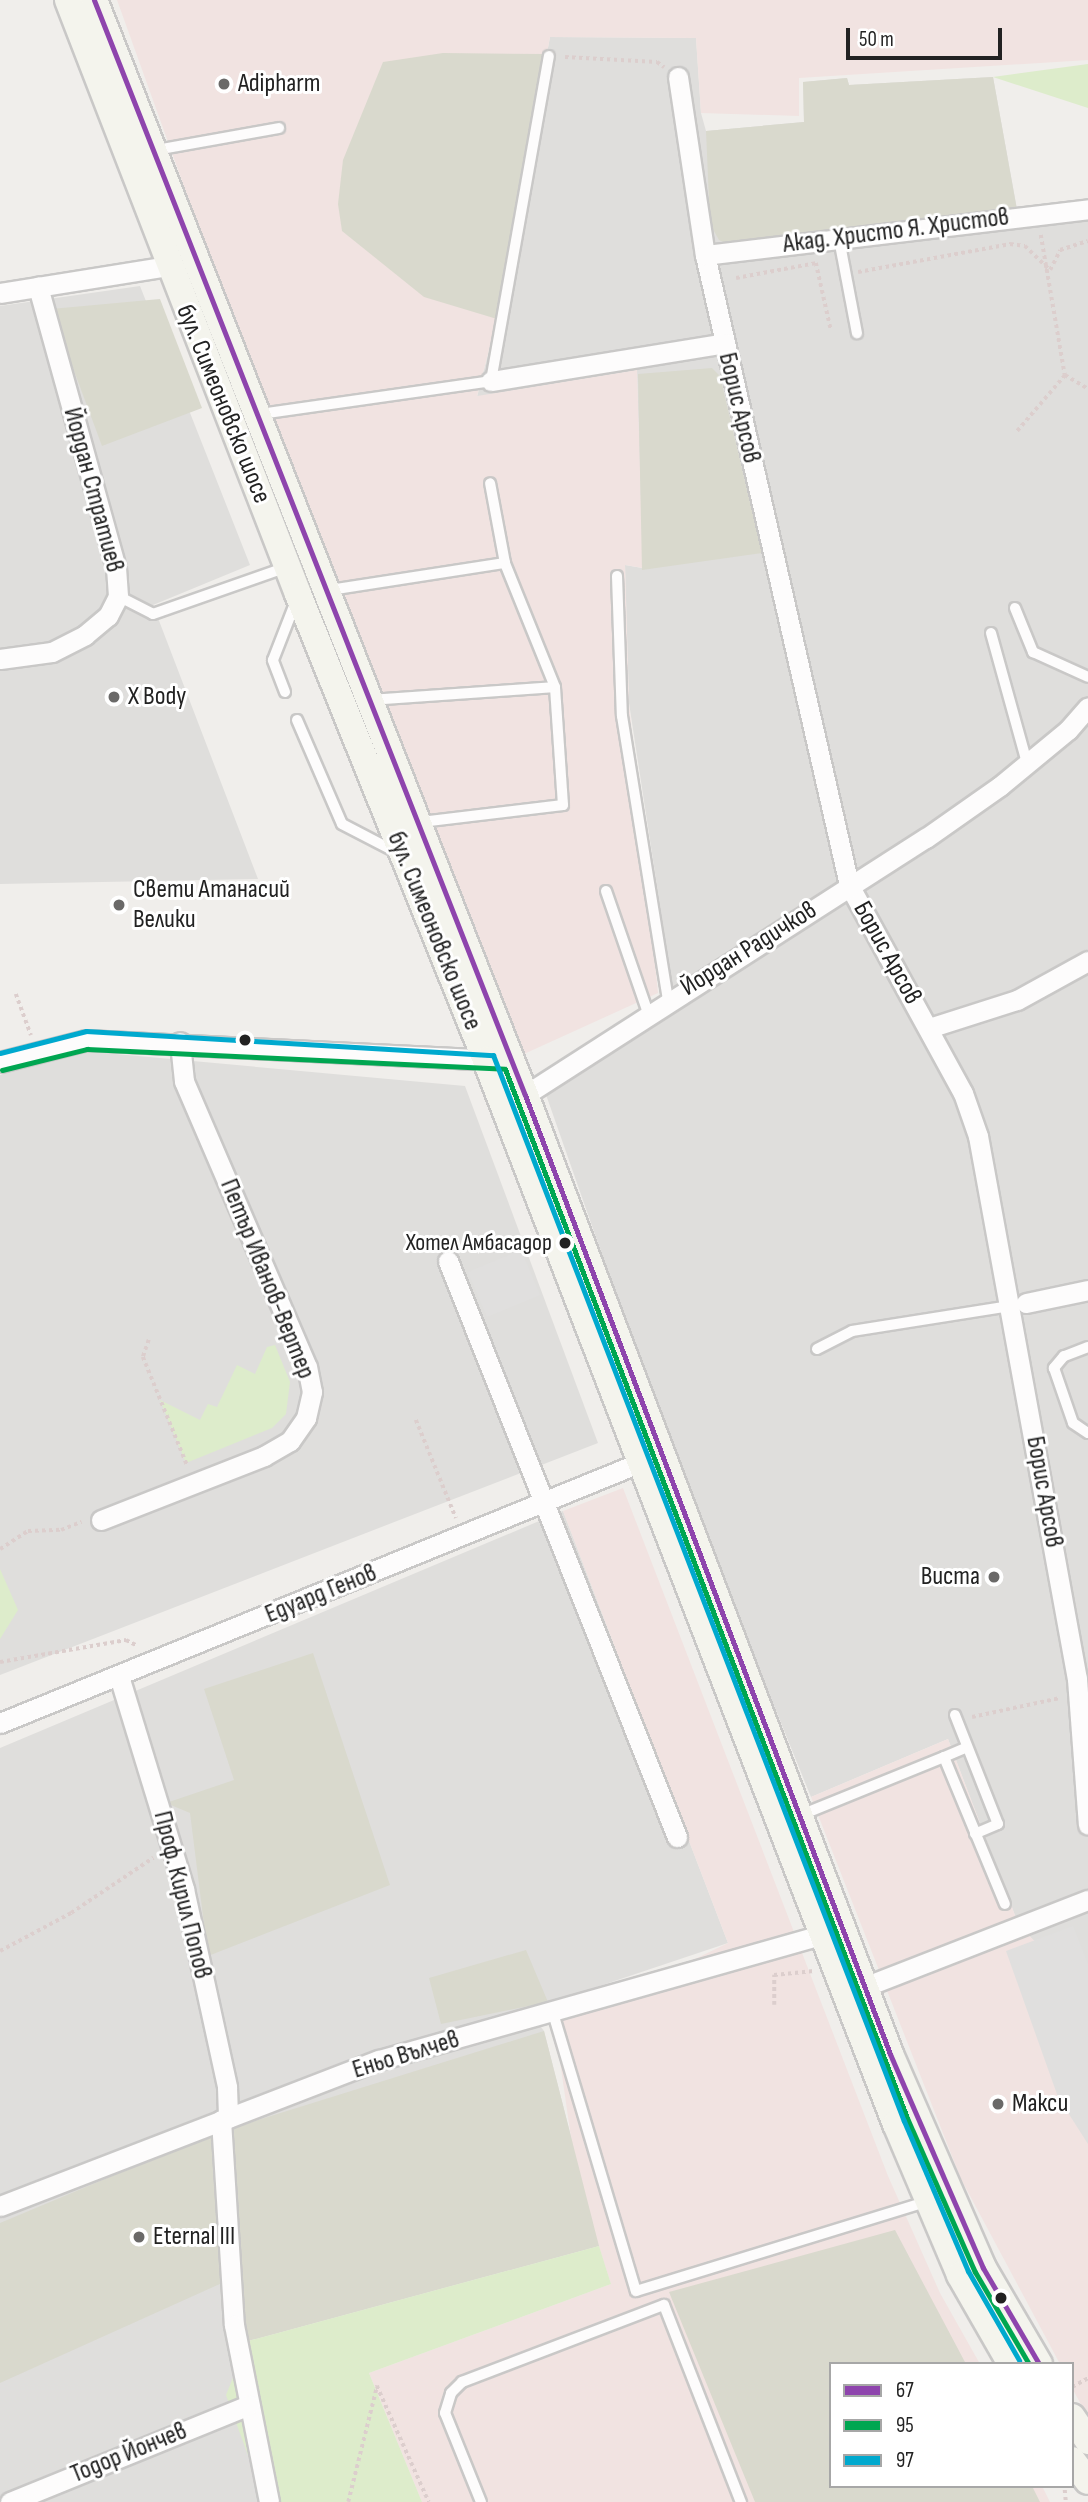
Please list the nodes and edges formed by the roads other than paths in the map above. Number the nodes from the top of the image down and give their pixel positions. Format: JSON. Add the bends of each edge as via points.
{"nodes":[{"id":1,"x":68,"y":0,"type":"edge"},
{"id":2,"x":94,"y":0,"type":"edge"},
{"id":3,"x":548,"y":57,"type":"road end"},
{"id":4,"x":678,"y":77,"type":"road end"},
{"id":5,"x":279,"y":128,"type":"dead end"},
{"id":6,"x":152,"y":151,"type":"junction"},
{"id":7,"x":1088,"y":209,"type":"edge"},
{"id":8,"x":839,"y":239,"type":"junction"},
{"id":9,"x":705,"y":255,"type":"junction"},
{"id":10,"x":169,"y":267,"type":"junction"},
{"id":11,"x":38,"y":287,"type":"junction"},
{"id":12,"x":0,"y":293,"type":"edge"},
{"id":13,"x":857,"y":334,"type":"dead end"},
{"id":14,"x":725,"y":343,"type":"junction"},
{"id":15,"x":491,"y":381,"type":"junction"},
{"id":16,"x":256,"y":415,"type":"junction"},
{"id":17,"x":490,"y":483,"type":"dead end"},
{"id":18,"x":505,"y":563,"type":"junction"},
{"id":19,"x":287,"y":566,"type":"junction"},
{"id":20,"x":617,"y":576,"type":"dead end"},
{"id":21,"x":311,"y":592,"type":"junction"},
{"id":22,"x":118,"y":596,"type":"junction"},
{"id":23,"x":1015,"y":608,"type":"dead end"},
{"id":24,"x":991,"y":633,"type":"dead end"},
{"id":25,"x":0,"y":659,"type":"edge"},
{"id":26,"x":1088,"y":677,"type":"edge"},
{"id":27,"x":555,"y":687,"type":"junction"},
{"id":28,"x":285,"y":692,"type":"dead end"},
{"id":29,"x":366,"y":700,"type":"junction"},
{"id":30,"x":1088,"y":707,"type":"edge"},
{"id":31,"x":297,"y":720,"type":"dead end"},
{"id":32,"x":1027,"y":764,"type":"junction"},
{"id":33,"x":415,"y":822,"type":"junction"},
{"id":34,"x":404,"y":856,"type":"junction"},
{"id":35,"x":849,"y":885,"type":"junction"},
{"id":36,"x":606,"y":891,"type":"dead end"},
{"id":37,"x":1088,"y":961,"type":"edge"},
{"id":38,"x":668,"y":999,"type":"junction"},
{"id":39,"x":648,"y":1013,"type":"junction"},
{"id":40,"x":929,"y":1028,"type":"junction"},
{"id":41,"x":180,"y":1042,"type":"junction"},
{"id":42,"x":498,"y":1060,"type":"junction"},
{"id":43,"x":0,"y":1062,"type":"edge"},
{"id":44,"x":514,"y":1101,"type":"junction"},
{"id":45,"x":448,"y":1261,"type":"dead end"},
{"id":46,"x":1088,"y":1290,"type":"edge"},
{"id":47,"x":1018,"y":1305,"type":"junction"},
{"id":48,"x":1088,"y":1347,"type":"edge"},
{"id":49,"x":817,"y":1349,"type":"dead end"},
{"id":50,"x":1088,"y":1433,"type":"edge"},
{"id":51,"x":641,"y":1462,"type":"junction"},
{"id":52,"x":546,"y":1503,"type":"junction"},
{"id":53,"x":101,"y":1520,"type":"road end"},
{"id":54,"x":119,"y":1676,"type":"junction"},
{"id":55,"x":956,"y":1718,"type":"road end"},
{"id":56,"x":0,"y":1723,"type":"edge"},
{"id":57,"x":965,"y":1748,"type":"junction"},
{"id":58,"x":944,"y":1756,"type":"junction"},
{"id":59,"x":801,"y":1815,"type":"junction"},
{"id":60,"x":1088,"y":1825,"type":"edge"},
{"id":61,"x":975,"y":1834,"type":"junction"},
{"id":62,"x":677,"y":1837,"type":"dead end"},
{"id":63,"x":1088,"y":1900,"type":"edge"},
{"id":64,"x":1004,"y":1904,"type":"dead end"},
{"id":65,"x":823,"y":1934,"type":"junction"},
{"id":66,"x":855,"y":1991,"type":"junction"},
{"id":67,"x":553,"y":2013,"type":"junction"},
{"id":68,"x":225,"y":2119,"type":"junction"},
{"id":69,"x":928,"y":2202,"type":"junction"},
{"id":70,"x":0,"y":2206,"type":"edge"},
{"id":71,"x":1011,"y":2362,"type":"edge"},
{"id":72,"x":1038,"y":2362,"type":"edge"},
{"id":73,"x":249,"y":2405,"type":"junction"},
{"id":74,"x":1074,"y":2420,"type":"edge"},
{"id":75,"x":1088,"y":2441,"type":"edge"},
{"id":76,"x":1074,"y":2463,"type":"edge"},
{"id":77,"x":1088,"y":2481,"type":"edge"},
{"id":78,"x":9,"y":2502,"type":"edge"},
{"id":79,"x":269,"y":2502,"type":"edge"},
{"id":80,"x":481,"y":2502,"type":"edge"},
{"id":81,"x":741,"y":2502,"type":"edge"}],
"edges":[{"from":1,"to":10,"type":"main road","name":"бул. Симеоновско шосе"},
{"from":2,"to":6,"type":"main road","name":"бул. Симеоновско шосе"},
{"from":3,"to":15,"type":"lane"},
{"from":4,"to":9,"type":"street","name":"Борис Арсов"},
{"from":5,"to":6,"type":"lane"},
{"from":6,"to":16,"type":"main road","name":"бул. Симеоновско шосе"},
{"from":7,"to":8,"type":"street","name":"Акад. Христо Я. Христов"},
{"from":8,"to":9,"type":"street","name":"Акад. Христо Я. Христов"},
{"from":8,"to":13,"type":"lane"},
{"from":9,"to":14,"type":"street","name":"Борис Арсов"},
{"from":10,"to":11,"type":"street"},
{"from":10,"to":19,"type":"main road","name":"бул. Симеоновско шосе"},
{"from":11,"to":12,"type":"street"},
{"from":11,"to":22,"type":"street","name":"Йордан Стратиев","via":[[116,568]]},
{"from":14,"to":15,"type":"street"},
{"from":14,"to":35,"type":"street","name":"Борис Арсов"},
{"from":15,"to":16,"type":"lane"},
{"from":16,"to":21,"type":"main road","name":"бул. Симеоновско шосе"},
{"from":17,"to":18,"type":"lane"},
{"from":18,"to":21,"type":"lane"},
{"from":18,"to":27,"type":"lane"},
{"from":19,"to":21,"type":"main road","name":"бул. Симеоновско шосе"},
{"from":19,"to":22,"type":"lane","via":[[153,614]]},
{"from":20,"to":38,"type":"lane","via":[[622,716]]},
{"from":21,"to":28,"type":"lane","via":[[273,660]]},
{"from":21,"to":29,"type":"main road","name":"бул. Симеоновско шосе"},
{"from":21,"to":34,"type":"main road","name":"бул. Симеоновско шосе"},
{"from":22,"to":25,"type":"street","name":"Йордан Стратиев","via":[[108,616],[85,635],[52,652],[16,661]]},
{"from":23,"to":26,"type":"lane","via":[[1033,652]]},
{"from":24,"to":32,"type":"lane"},
{"from":27,"to":29,"type":"lane"},
{"from":27,"to":33,"type":"lane","via":[[563,806]]},
{"from":29,"to":33,"type":"main road","name":"бул. Симеоновско шосе"},
{"from":30,"to":32,"type":"street","name":"Йордан Радичков"},
{"from":31,"to":34,"type":"lane","via":[[342,824]]},
{"from":32,"to":35,"type":"street","name":"Йордан Радичков","via":[[926,838]]},
{"from":33,"to":42,"type":"main road","name":"бул. Симеоновско шосе"},
{"from":34,"to":42,"type":"main road","name":"бул. Симеоновско шосе"},
{"from":35,"to":38,"type":"street","name":"Йордан Радичков"},
{"from":35,"to":40,"type":"street","name":"Борис Арсов"},
{"from":36,"to":39,"type":"lane"},
{"from":37,"to":40,"type":"street","via":[[1017,1000]]},
{"from":38,"to":39,"type":"street","name":"Йордан Радичков"},
{"from":39,"to":44,"type":"street","name":"Йордан Радичков"},
{"from":40,"to":47,"type":"street","name":"Борис Арсов","via":[[963,1093],[978,1136]]},
{"from":41,"to":42,"type":"street"},
{"from":41,"to":43,"type":"street","via":[[86,1040]]},
{"from":41,"to":53,"type":"street","name":"Петър Иванов-Вертер","via":[[184,1081],[307,1367],[312,1392],[306,1418],[290,1441],[264,1456]]},
{"from":42,"to":44,"type":"main road","name":"бул. Симеоновско шосе"},
{"from":44,"to":51,"type":"main road","name":"бул. Симеоновско шосе"},
{"from":44,"to":59,"type":"main road","name":"бул. Симеоновско шосе"},
{"from":45,"to":52,"type":"street"},
{"from":46,"to":47,"type":"street"},
{"from":47,"to":49,"type":"lane","via":[[852,1332]]},
{"from":47,"to":60,"type":"street","name":"Борис Арсов","via":[[1079,1693]]},
{"from":48,"to":50,"type":"lane","via":[[1064,1356],[1054,1368],[1073,1423]]},
{"from":51,"to":52,"type":"street","name":"Едуард Генов"},
{"from":51,"to":65,"type":"main road","name":"бул. Симеоновско шосе"},
{"from":52,"to":54,"type":"street","name":"Едуард Генов"},
{"from":52,"to":62,"type":"street"},
{"from":54,"to":56,"type":"street","name":"Едуард Генов"},
{"from":54,"to":68,"type":"street","name":"Проф. Кирил Попов","via":[[171,1843],[227,2087]]},
{"from":55,"to":57,"type":"lane"},
{"from":57,"to":58,"type":"lane"},
{"from":57,"to":61,"type":"lane","via":[[998,1824]]},
{"from":58,"to":59,"type":"lane"},
{"from":58,"to":61,"type":"lane"},
{"from":59,"to":66,"type":"main road","name":"бул. Симеоновско шосе"},
{"from":61,"to":64,"type":"lane"},
{"from":63,"to":66,"type":"street"},
{"from":65,"to":66,"type":"main road","name":"бул. Симеоновско шосе"},
{"from":65,"to":67,"type":"street","name":"Еньо Вълчев"},
{"from":66,"to":69,"type":"main road","name":"бул. Симеоновско шосе"},
{"from":66,"to":72,"type":"main road","name":"бул. Симеоновско шосе","via":[[983,2268]]},
{"from":67,"to":68,"type":"street","name":"Еньо Вълчев","via":[[379,2060]]},
{"from":67,"to":69,"type":"lane","via":[[636,2291]]},
{"from":68,"to":70,"type":"street","name":"Еньо Вълчев"},
{"from":68,"to":73,"type":"street","name":"Проф. Кирил Попов","via":[[233,2325]]},
{"from":69,"to":71,"type":"main road","name":"бул. Симеоновско шосе","via":[[965,2285]]},
{"from":73,"to":78,"type":"street","name":"Тодор Йончев"},
{"from":73,"to":79,"type":"street","name":"Проф. Кирил Попов"},
{"from":74,"to":75,"type":"main road"},
{"from":76,"to":77,"type":"main road"},
{"from":80,"to":81,"type":"lane","via":[[445,2413],[451,2393],[461,2382],[664,2305]]}]}
